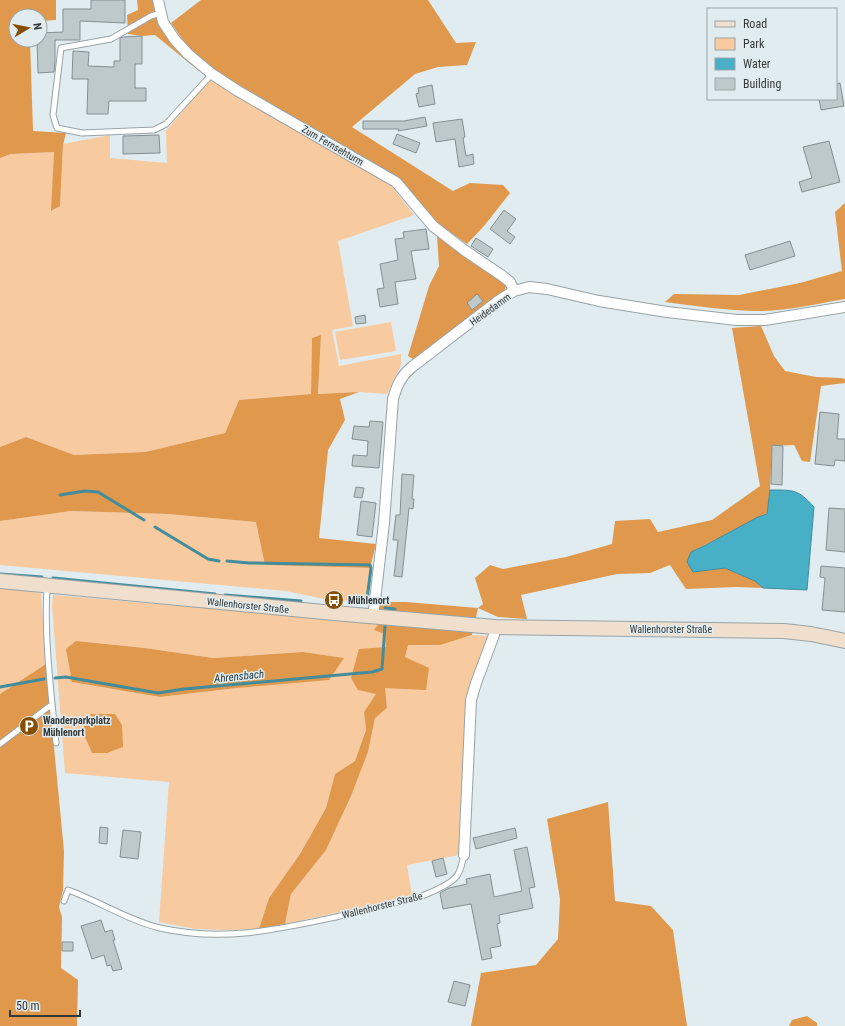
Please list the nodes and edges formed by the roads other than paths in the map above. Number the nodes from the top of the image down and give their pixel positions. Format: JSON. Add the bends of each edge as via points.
{"nodes":[{"id":1,"x":158,"y":0,"type":"edge"},
{"id":2,"x":161,"y":13,"type":"junction"},
{"id":3,"x":212,"y":74,"type":"junction"},
{"id":4,"x":514,"y":291,"type":"junction"},
{"id":5,"x":845,"y":307,"type":"edge"},
{"id":6,"x":0,"y":581,"type":"edge"},
{"id":7,"x":47,"y":586,"type":"junction"},
{"id":8,"x":373,"y":610,"type":"junction"},
{"id":9,"x":495,"y":627,"type":"junction"},
{"id":10,"x":845,"y":641,"type":"edge"},
{"id":11,"x":52,"y":705,"type":"junction"},
{"id":12,"x":56,"y":743,"type":"dead end"},
{"id":13,"x":0,"y":744,"type":"edge"},
{"id":14,"x":464,"y":855,"type":"joint"},
{"id":15,"x":64,"y":901,"type":"dead end"}],
"edges":[{"from":1,"to":2,"type":"street","name":"Zum Fernsehturm"},
{"from":2,"to":3,"type":"street","name":"Zum Fernsehturm","via":[[163,22],[175,40]]},
{"from":2,"to":3,"type":"lane","via":[[111,39],[61,48],[53,115],[57,128],[82,133],[154,130],[166,124]]},
{"from":3,"to":4,"type":"street","name":"Zum Fernsehturm","via":[[396,182],[433,226],[510,282]]},
{"from":4,"to":5,"type":"street","name":"Heidedamm","via":[[529,287],[547,289],[599,301],[737,320],[765,320]]},
{"from":4,"to":8,"type":"street","name":"Heidedamm","via":[[412,367],[397,384],[392,399],[384,523]]},
{"from":6,"to":7,"type":"main road","name":"Wallenhorster Straße"},
{"from":7,"to":8,"type":"main road","name":"Wallenhorster Straße"},
{"from":7,"to":11,"type":"lane"},
{"from":8,"to":9,"type":"main road","name":"Wallenhorster Straße"},
{"from":9,"to":10,"type":"main road","name":"Wallenhorster Straße","via":[[784,631]]},
{"from":9,"to":14,"type":"street","name":"Wallenhorster Straße","via":[[471,700]]},
{"from":11,"to":12,"type":"lane"},
{"from":11,"to":13,"type":"lane"},
{"from":14,"to":15,"type":"lane","name":"Wallenhorster Straße","via":[[456,878],[422,896],[271,930],[232,935],[199,934],[160,928],[131,919],[68,890]]}]}
